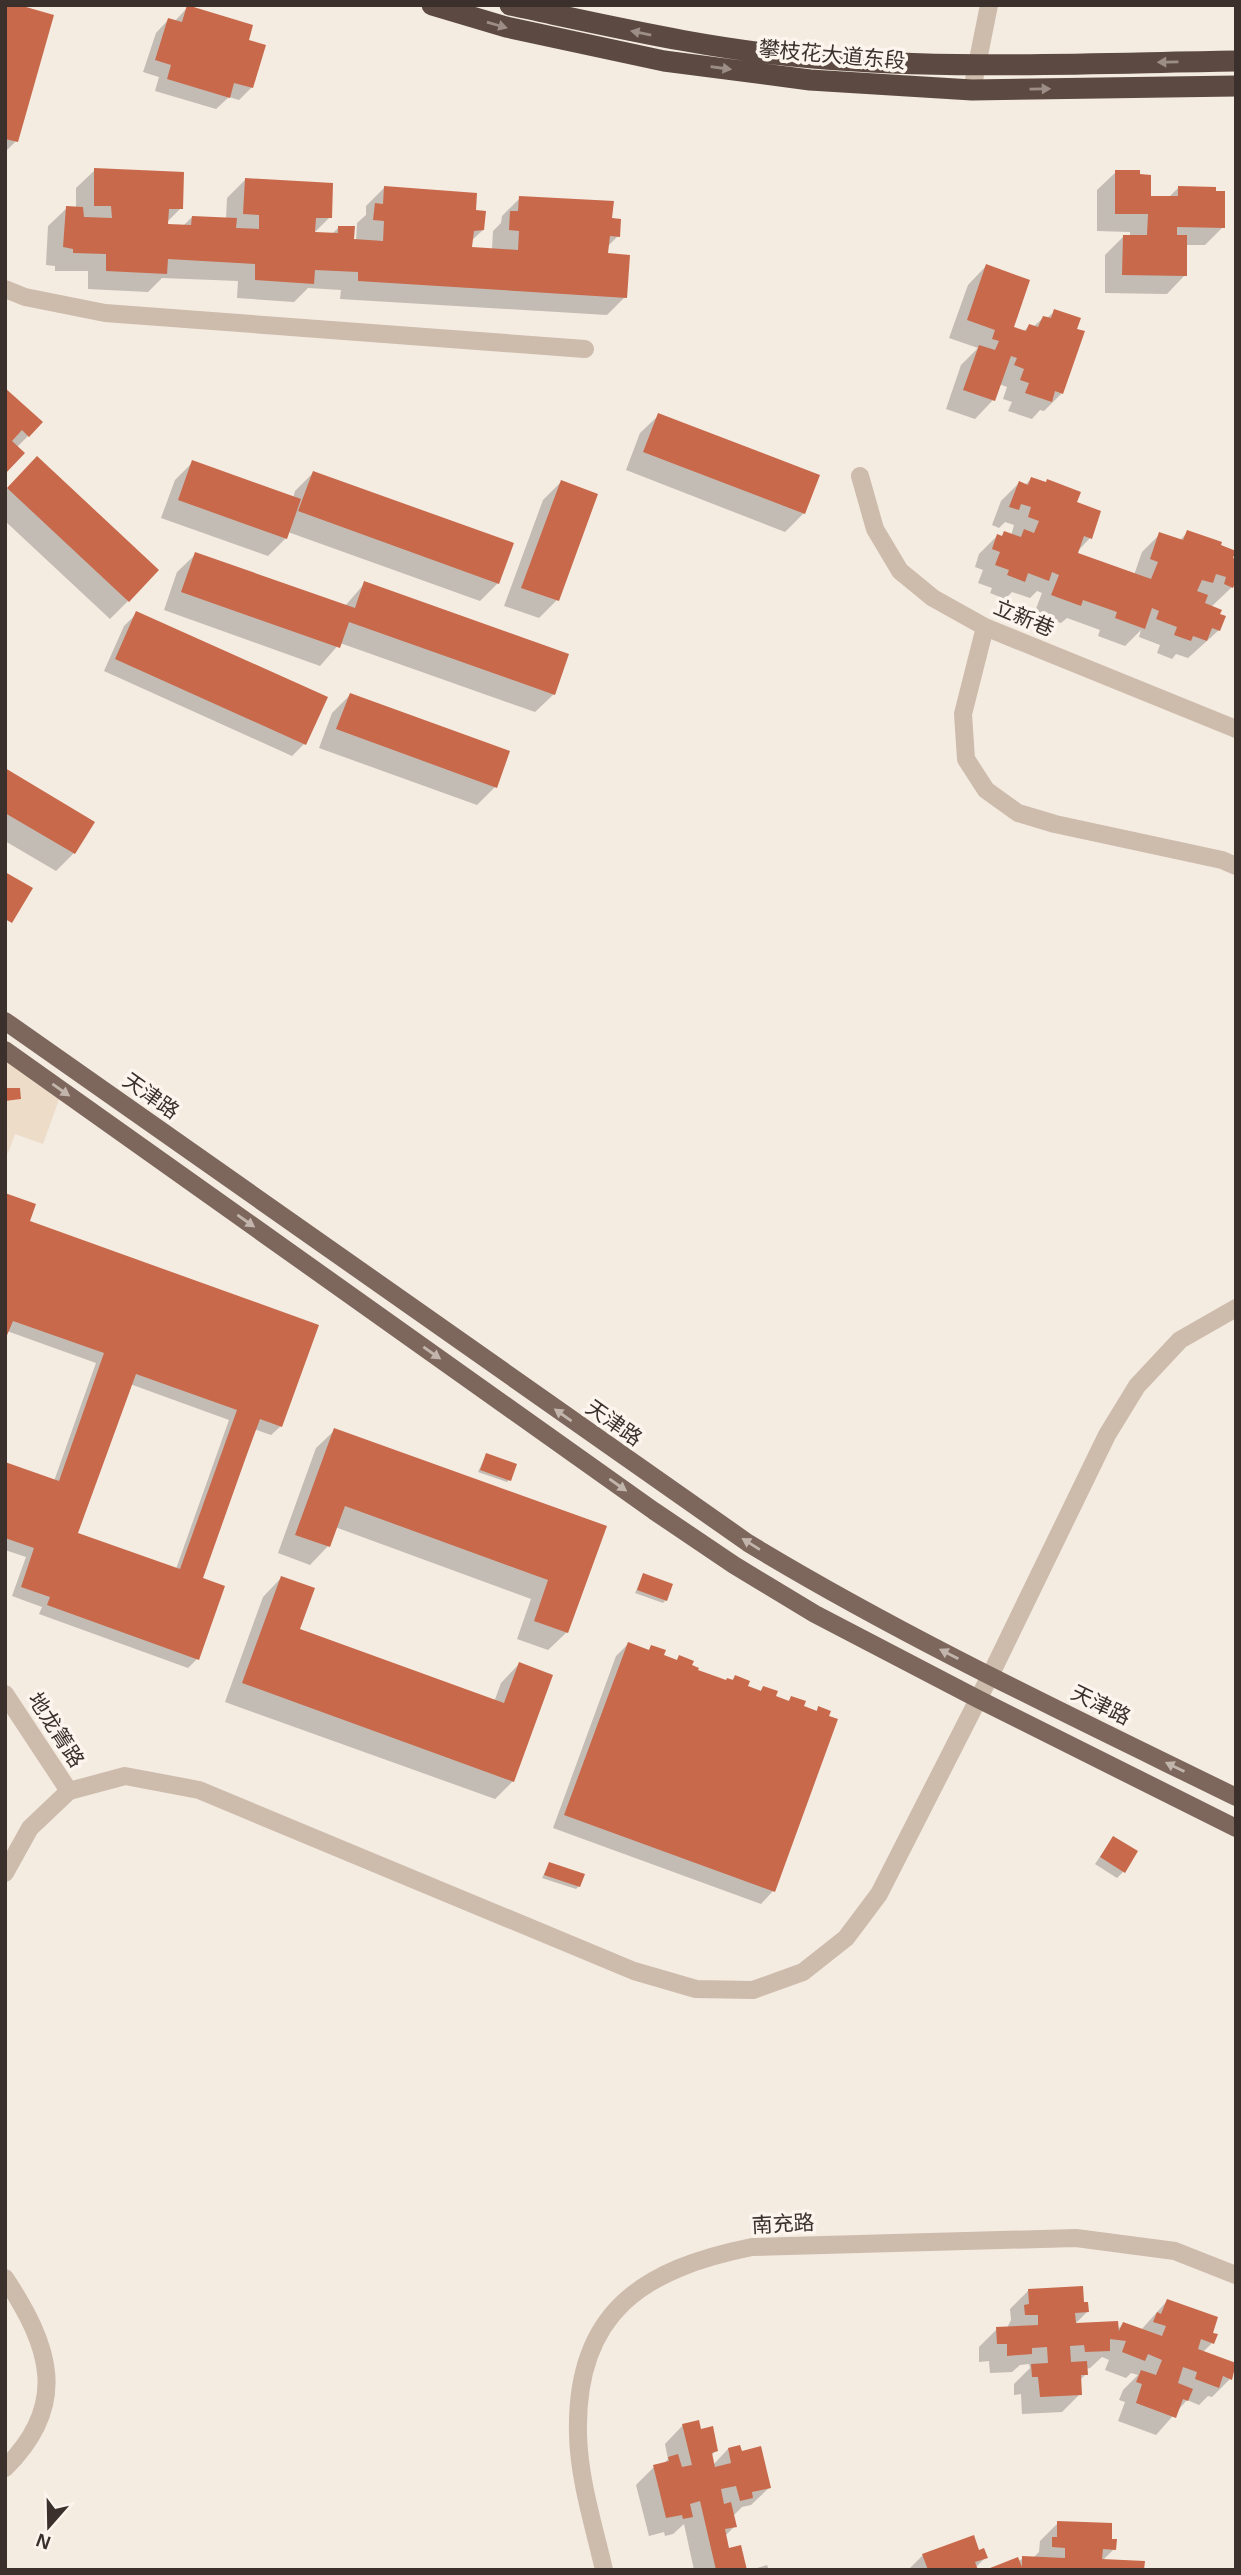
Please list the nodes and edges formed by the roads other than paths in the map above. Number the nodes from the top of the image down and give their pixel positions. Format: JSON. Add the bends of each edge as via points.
{"nodes":[{"id":1,"x":432,"y":5,"type":"edge"},
{"id":2,"x":510,"y":5,"type":"edge"},
{"id":3,"x":989,"y":5,"type":"edge"},
{"id":4,"x":1236,"y":61,"type":"edge"},
{"id":5,"x":977,"y":64,"type":"junction"},
{"id":6,"x":1236,"y":86,"type":"edge"},
{"id":7,"x":972,"y":90,"type":"junction"},
{"id":8,"x":5,"y":289,"type":"edge"},
{"id":9,"x":585,"y":349,"type":"dead end"},
{"id":10,"x":860,"y":476,"type":"dead end"},
{"id":11,"x":985,"y":627,"type":"junction"},
{"id":12,"x":1236,"y":729,"type":"edge"},
{"id":13,"x":1236,"y":866,"type":"edge"},
{"id":14,"x":5,"y":1021,"type":"edge"},
{"id":15,"x":5,"y":1050,"type":"edge"},
{"id":16,"x":1236,"y":1308,"type":"edge"},
{"id":17,"x":990,"y":1676,"type":"junction"},
{"id":18,"x":5,"y":1694,"type":"edge"},
{"id":19,"x":978,"y":1699,"type":"junction"},
{"id":20,"x":69,"y":1791,"type":"junction"},
{"id":21,"x":1236,"y":1797,"type":"edge"},
{"id":22,"x":1236,"y":1828,"type":"edge"},
{"id":23,"x":5,"y":1873,"type":"edge"},
{"id":24,"x":1236,"y":2275,"type":"edge"},
{"id":25,"x":5,"y":2278,"type":"edge"},
{"id":26,"x":5,"y":2468,"type":"edge"},
{"id":27,"x":604,"y":2570,"type":"edge"}],
"edges":[{"from":1,"to":7,"type":"highway","name":"攀枝花大道东段","one_way":true,"via":[[506,27],[664,61],[810,80]]},
{"from":5,"to":2,"type":"highway","name":"攀枝花大道东段","one_way":true,"via":[[812,58],[666,38]]},
{"from":3,"to":5,"type":"street"},
{"from":4,"to":5,"type":"highway","name":"攀枝花大道东段","one_way":true},
{"from":5,"to":7,"type":"street"},
{"from":7,"to":6,"type":"highway","name":"攀枝花大道东段","one_way":true},
{"from":8,"to":9,"type":"street","via":[[105,313]]},
{"from":10,"to":11,"type":"street","name":"立新巷","via":[[875,528],[900,571],[933,598]]},
{"from":11,"to":12,"type":"street","name":"立新巷"},
{"from":11,"to":13,"type":"street","via":[[963,713],[966,759],[986,790],[1018,813]]},
{"from":17,"to":14,"type":"main road","name":"天津路","one_way":true,"via":[[828,1591],[748,1542]]},
{"from":15,"to":19,"type":"main road","one_way":true,"via":[[734,1565],[815,1614]]},
{"from":16,"to":17,"type":"street","via":[[1180,1340],[1137,1386],[1107,1435]]},
{"from":17,"to":19,"type":"street"},
{"from":21,"to":17,"type":"main road","name":"天津路","one_way":true},
{"from":18,"to":20,"type":"street","name":"地龙箐路"},
{"from":19,"to":20,"type":"street","via":[[879,1894],[846,1938],[803,1972],[753,1990],[696,1989],[634,1970],[199,1790],[125,1776]]},
{"from":19,"to":22,"type":"main road"},
{"from":20,"to":23,"type":"street","via":[[30,1828]]},
{"from":24,"to":27,"type":"street","name":"南充路","via":[[1175,2251],[1076,2238],[752,2247],[670,2270],[633,2293],[607,2320],[589,2355],[579,2394],[583,2479]]},
{"from":25,"to":26,"type":"street","via":[[26,2309],[43,2348],[48,2389],[37,2426]]}]}
